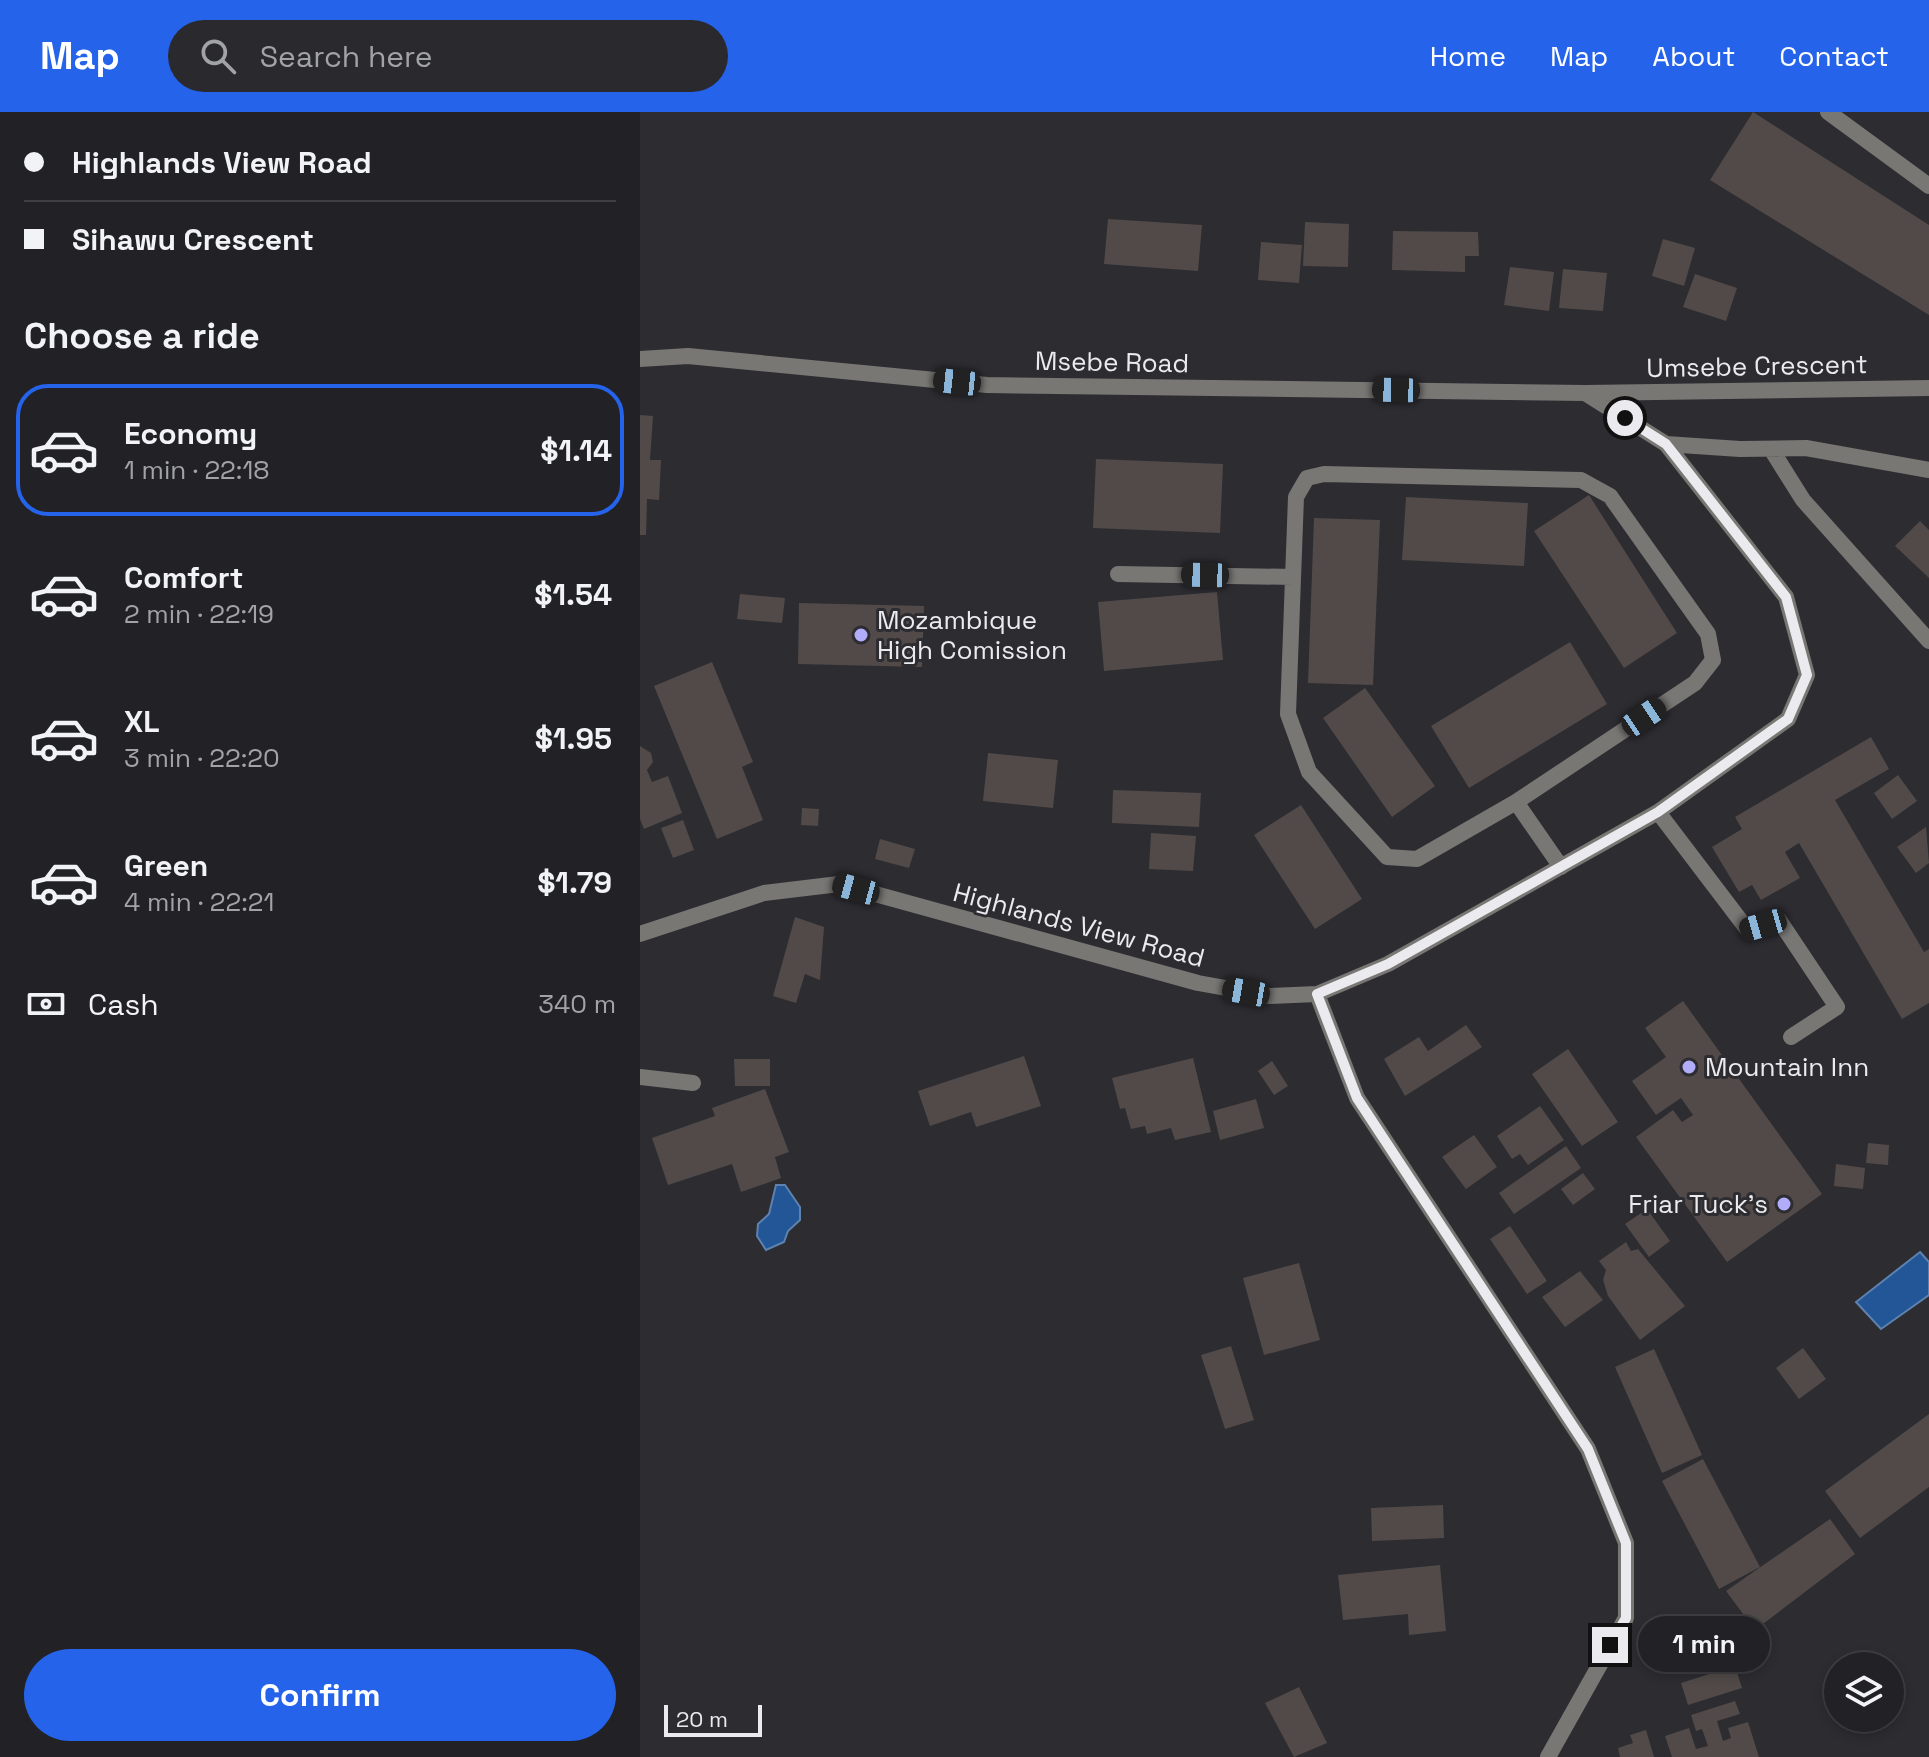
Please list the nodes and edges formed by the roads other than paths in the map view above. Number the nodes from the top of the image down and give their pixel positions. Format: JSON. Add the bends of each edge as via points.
{"nodes":[{"id":1,"x":1828,"y":112,"type":"edge"},
{"id":2,"x":1929,"y":186,"type":"edge"},
{"id":3,"x":640,"y":359,"type":"edge"},
{"id":4,"x":1929,"y":388,"type":"edge"},
{"id":5,"x":1585,"y":393,"type":"junction"},
{"id":6,"x":1666,"y":444,"type":"junction"},
{"id":7,"x":1771,"y":449,"type":"junction"},
{"id":8,"x":1929,"y":470,"type":"edge"},
{"id":9,"x":1118,"y":574,"type":"dead end"},
{"id":10,"x":1293,"y":577,"type":"junction"},
{"id":11,"x":1929,"y":641,"type":"edge"},
{"id":12,"x":1516,"y":802,"type":"junction"},
{"id":13,"x":1658,"y":812,"type":"junction"},
{"id":14,"x":1561,"y":867,"type":"junction"},
{"id":15,"x":640,"y":934,"type":"edge"},
{"id":16,"x":1317,"y":994,"type":"junction"},
{"id":17,"x":1791,"y":1037,"type":"dead end"},
{"id":18,"x":640,"y":1077,"type":"edge"},
{"id":19,"x":693,"y":1083,"type":"dead end"},
{"id":20,"x":1548,"y":1757,"type":"edge"}],
"edges":[{"from":1,"to":2,"type":"street"},
{"from":3,"to":5,"type":"street","name":"Msebe Road","via":[[688,356],[987,385]]},
{"from":4,"to":5,"type":"street","name":"Umsebe Crescent"},
{"from":5,"to":6,"type":"street","name":"Highlands View Road"},
{"from":6,"to":7,"type":"street"},
{"from":6,"to":13,"type":"street","name":"Highlands View Road","via":[[1786,597],[1807,675],[1788,719]]},
{"from":7,"to":8,"type":"street","via":[[1806,448]]},
{"from":7,"to":11,"type":"street","via":[[1803,500]]},
{"from":9,"to":10,"type":"street"},
{"from":10,"to":12,"type":"street","via":[[1288,714],[1309,772],[1387,857],[1417,859]]},
{"from":10,"to":12,"type":"street","via":[[1296,497],[1307,478],[1581,480],[1610,496],[1708,634],[1713,660],[1695,683]]},
{"from":12,"to":14,"type":"street"},
{"from":13,"to":14,"type":"street","name":"Highlands View Road"},
{"from":13,"to":17,"type":"street","via":[[1747,929],[1779,920],[1837,1007]]},
{"from":14,"to":16,"type":"street","name":"Highlands View Road","via":[[1388,964]]},
{"from":15,"to":16,"type":"street","name":"Highlands View Road","via":[[764,893],[839,884],[1198,983],[1270,996]]},
{"from":16,"to":20,"type":"street","via":[[1357,1098],[1588,1449],[1626,1543],[1626,1618]]},
{"from":18,"to":19,"type":"street"}]}
